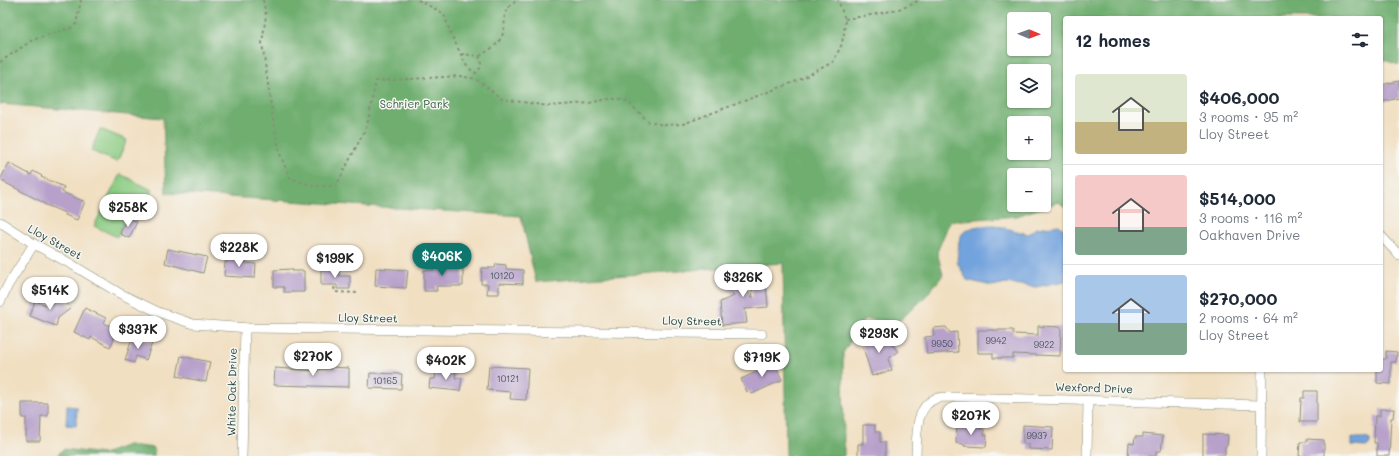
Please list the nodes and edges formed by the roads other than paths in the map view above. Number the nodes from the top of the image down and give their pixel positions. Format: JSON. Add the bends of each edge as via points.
{"nodes":[{"id":1,"x":0,"y":222,"type":"edge"},
{"id":2,"x":1383,"y":238,"type":"edge"},
{"id":3,"x":34,"y":244,"type":"junction"},
{"id":4,"x":1399,"y":255,"type":"edge"},
{"id":5,"x":0,"y":302,"type":"edge"},
{"id":6,"x":245,"y":328,"type":"junction"},
{"id":7,"x":762,"y":334,"type":"dead end"},
{"id":8,"x":1262,"y":372,"type":"edge"},
{"id":9,"x":1088,"y":400,"type":"junction"},
{"id":10,"x":1262,"y":405,"type":"junction"},
{"id":11,"x":242,"y":456,"type":"edge"},
{"id":12,"x":916,"y":456,"type":"edge"},
{"id":13,"x":1087,"y":456,"type":"edge"},
{"id":14,"x":1261,"y":456,"type":"edge"}],
"edges":[{"from":1,"to":3,"type":"street","name":"Lloy Street"},
{"from":2,"to":4,"type":"street"},
{"from":3,"to":5,"type":"street"},
{"from":3,"to":6,"type":"street","name":"Lloy Street","via":[[119,293],[158,312],[193,324]]},
{"from":6,"to":7,"type":"street","name":"Lloy Street"},
{"from":6,"to":11,"type":"street","name":"White Oak Drive"},
{"from":8,"to":10,"type":"street"},
{"from":9,"to":10,"type":"street","name":"Wexford Drive"},
{"from":9,"to":12,"type":"street","name":"Wexford Drive","via":[[937,398],[927,404],[920,415]]},
{"from":9,"to":13,"type":"street"},
{"from":10,"to":14,"type":"street"}]}
